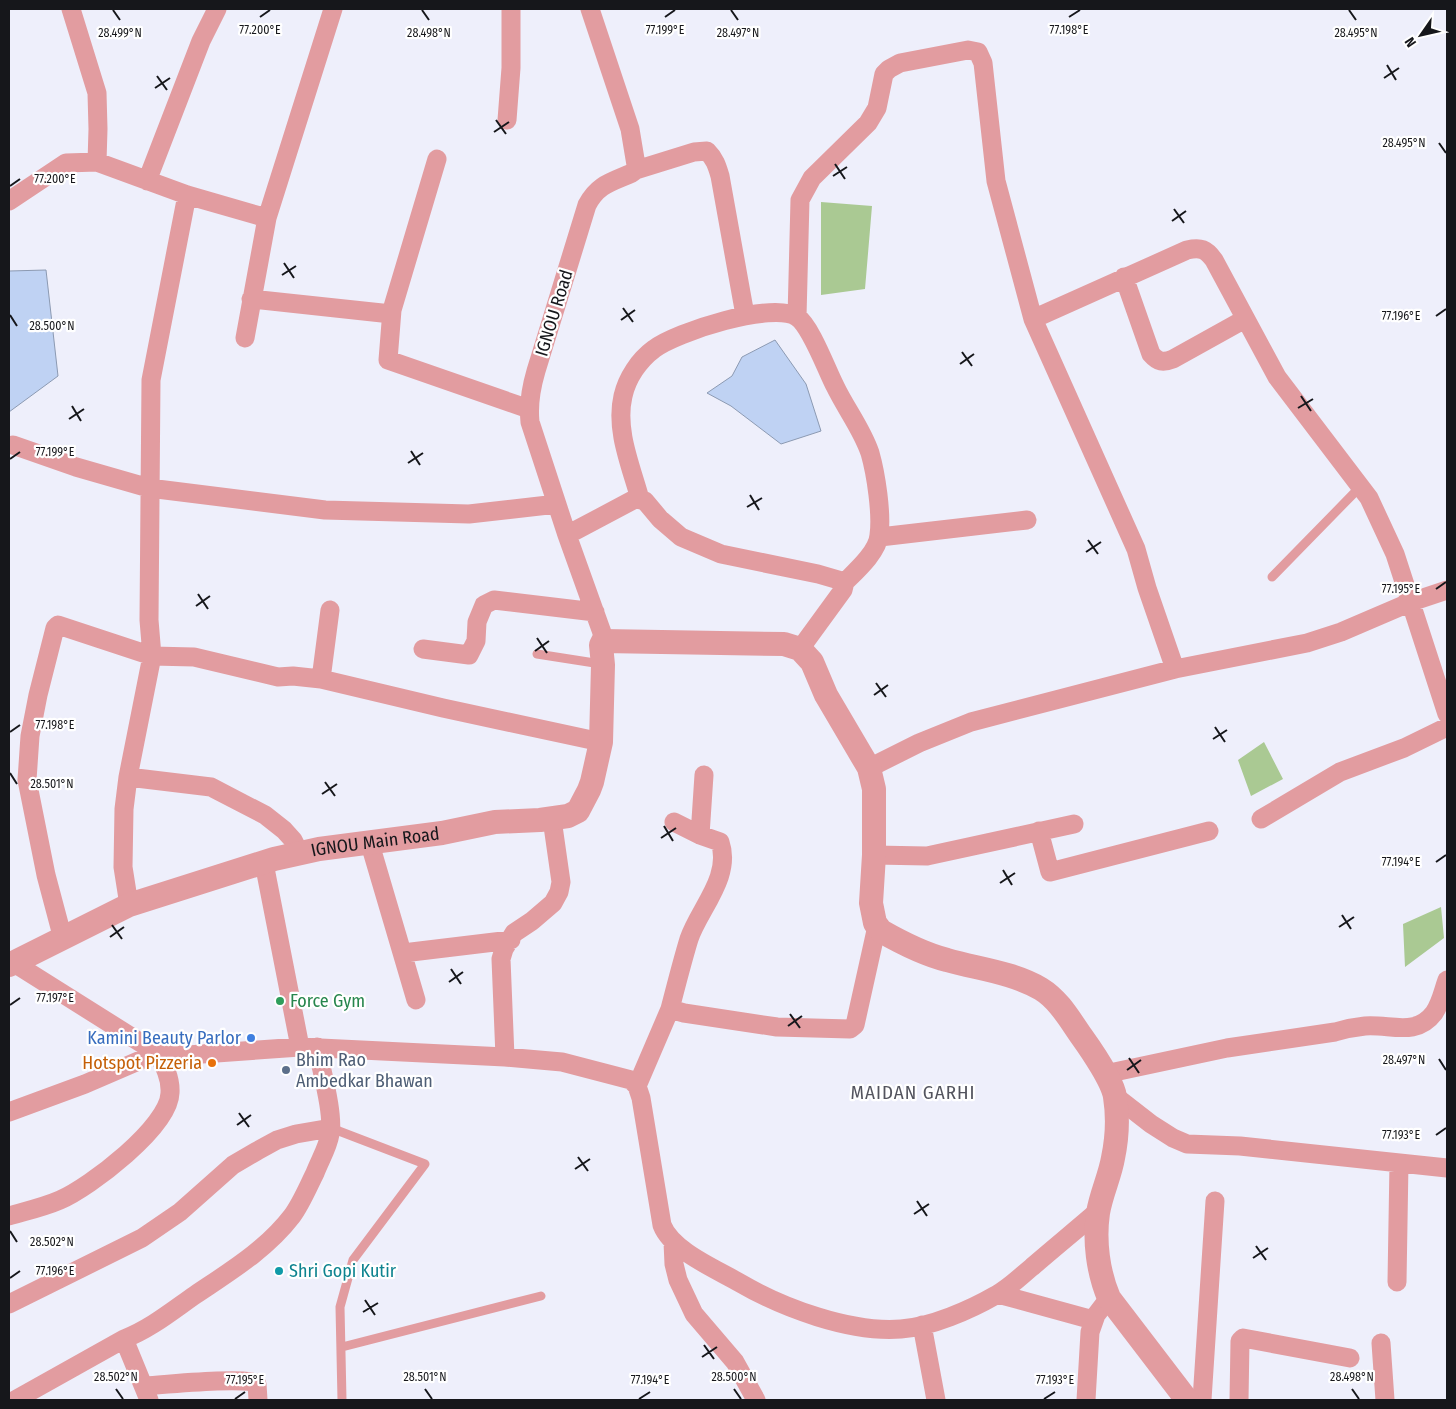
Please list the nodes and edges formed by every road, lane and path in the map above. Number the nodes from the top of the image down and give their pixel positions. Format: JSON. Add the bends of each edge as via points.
{"nodes":[{"id":1,"x":71,"y":9,"type":"edge"},
{"id":2,"x":217,"y":9,"type":"edge"},
{"id":3,"x":333,"y":9,"type":"edge"},
{"id":4,"x":512,"y":9,"type":"edge"},
{"id":5,"x":590,"y":9,"type":"edge"},
{"id":6,"x":507,"y":120,"type":"dead end"},
{"id":7,"x":437,"y":159,"type":"dead end"},
{"id":8,"x":96,"y":162,"type":"junction"},
{"id":9,"x":636,"y":170,"type":"junction"},
{"id":10,"x":147,"y":181,"type":"junction"},
{"id":11,"x":187,"y":195,"type":"junction"},
{"id":12,"x":9,"y":201,"type":"edge"},
{"id":13,"x":267,"y":218,"type":"junction"},
{"id":14,"x":1124,"y":277,"type":"junction"},
{"id":15,"x":251,"y":299,"type":"junction"},
{"id":16,"x":392,"y":310,"type":"junction"},
{"id":17,"x":745,"y":315,"type":"junction"},
{"id":18,"x":797,"y":317,"type":"junction"},
{"id":19,"x":1033,"y":319,"type":"junction"},
{"id":20,"x":1245,"y":319,"type":"junction"},
{"id":21,"x":244,"y":338,"type":"dead end"},
{"id":22,"x":528,"y":409,"type":"junction"},
{"id":23,"x":13,"y":444,"type":"dead end"},
{"id":24,"x":1360,"y":487,"type":"junction"},
{"id":25,"x":149,"y":488,"type":"junction"},
{"id":26,"x":640,"y":499,"type":"junction"},
{"id":27,"x":557,"y":504,"type":"junction"},
{"id":28,"x":1027,"y":520,"type":"dead end"},
{"id":29,"x":567,"y":534,"type":"junction"},
{"id":30,"x":880,"y":537,"type":"junction"},
{"id":31,"x":1272,"y":577,"type":"dead end"},
{"id":32,"x":844,"y":583,"type":"junction"},
{"id":33,"x":1447,"y":590,"type":"edge"},
{"id":34,"x":1411,"y":602,"type":"junction"},
{"id":35,"x":330,"y":610,"type":"dead end"},
{"id":36,"x":595,"y":612,"type":"junction"},
{"id":37,"x":605,"y":641,"type":"junction"},
{"id":38,"x":423,"y":649,"type":"dead end"},
{"id":39,"x":800,"y":649,"type":"junction"},
{"id":40,"x":537,"y":654,"type":"dead end"},
{"id":41,"x":152,"y":656,"type":"junction"},
{"id":42,"x":603,"y":665,"type":"junction"},
{"id":43,"x":1175,"y":669,"type":"junction"},
{"id":44,"x":321,"y":679,"type":"junction"},
{"id":45,"x":1447,"y":714,"type":"edge"},
{"id":46,"x":1447,"y":726,"type":"edge"},
{"id":47,"x":601,"y":742,"type":"junction"},
{"id":48,"x":869,"y":768,"type":"junction"},
{"id":49,"x":704,"y":775,"type":"dead end"},
{"id":50,"x":128,"y":777,"type":"junction"},
{"id":51,"x":1261,"y":819,"type":"dead end"},
{"id":52,"x":552,"y":820,"type":"junction"},
{"id":53,"x":674,"y":822,"type":"dead end"},
{"id":54,"x":1074,"y":824,"type":"dead end"},
{"id":55,"x":1039,"y":831,"type":"junction"},
{"id":56,"x":1209,"y":831,"type":"dead end"},
{"id":57,"x":700,"y":835,"type":"junction"},
{"id":58,"x":370,"y":844,"type":"junction"},
{"id":59,"x":300,"y":854,"type":"junction"},
{"id":60,"x":874,"y":855,"type":"junction"},
{"id":61,"x":264,"y":863,"type":"junction"},
{"id":62,"x":129,"y":904,"type":"junction"},
{"id":63,"x":877,"y":926,"type":"junction"},
{"id":64,"x":64,"y":939,"type":"junction"},
{"id":65,"x":511,"y":940,"type":"junction"},
{"id":66,"x":403,"y":953,"type":"junction"},
{"id":67,"x":12,"y":964,"type":"edge"},
{"id":68,"x":1447,"y":980,"type":"edge"},
{"id":69,"x":416,"y":1000,"type":"dead end"},
{"id":70,"x":670,"y":1009,"type":"junction"},
{"id":71,"x":309,"y":1047,"type":"junction"},
{"id":72,"x":157,"y":1053,"type":"junction"},
{"id":73,"x":505,"y":1057,"type":"junction"},
{"id":74,"x":1105,"y":1074,"type":"junction"},
{"id":75,"x":637,"y":1086,"type":"junction"},
{"id":76,"x":1115,"y":1096,"type":"junction"},
{"id":77,"x":9,"y":1112,"type":"edge"},
{"id":78,"x":331,"y":1128,"type":"junction"},
{"id":79,"x":1399,"y":1163,"type":"junction"},
{"id":80,"x":1447,"y":1168,"type":"edge"},
{"id":81,"x":1215,"y":1202,"type":"dead end"},
{"id":82,"x":1098,"y":1211,"type":"junction"},
{"id":83,"x":9,"y":1216,"type":"edge"},
{"id":84,"x":673,"y":1242,"type":"junction"},
{"id":85,"x":1397,"y":1282,"type":"dead end"},
{"id":86,"x":1106,"y":1291,"type":"junction"},
{"id":87,"x":998,"y":1294,"type":"junction"},
{"id":88,"x":541,"y":1296,"type":"dead end"},
{"id":89,"x":9,"y":1304,"type":"edge"},
{"id":90,"x":1093,"y":1320,"type":"junction"},
{"id":91,"x":922,"y":1325,"type":"junction"},
{"id":92,"x":124,"y":1339,"type":"junction"},
{"id":93,"x":1381,"y":1343,"type":"dead end"},
{"id":94,"x":342,"y":1347,"type":"junction"},
{"id":95,"x":1350,"y":1358,"type":"dead end"},
{"id":96,"x":147,"y":1393,"type":"edge"},
{"id":97,"x":15,"y":1400,"type":"edge"},
{"id":98,"x":258,"y":1400,"type":"edge"},
{"id":99,"x":342,"y":1400,"type":"edge"},
{"id":100,"x":756,"y":1400,"type":"edge"},
{"id":101,"x":936,"y":1400,"type":"edge"},
{"id":102,"x":1086,"y":1400,"type":"edge"},
{"id":103,"x":1187,"y":1400,"type":"edge"},
{"id":104,"x":1202,"y":1400,"type":"edge"},
{"id":105,"x":1239,"y":1400,"type":"edge"},
{"id":106,"x":1385,"y":1400,"type":"edge"}],
"edges":[{"from":1,"to":8,"type":"street","via":[[97,93]]},
{"from":2,"to":10,"type":"street","via":[[201,41]]},
{"from":3,"to":13,"type":"street"},
{"from":4,"to":6,"type":"street","via":[[512,68]]},
{"from":5,"to":9,"type":"street","via":[[630,129]]},
{"from":7,"to":16,"type":"street"},
{"from":8,"to":10,"type":"street"},
{"from":8,"to":12,"type":"street","via":[[66,163]]},
{"from":9,"to":17,"type":"street","name":"IGNOU Road","via":[[694,152],[707,151],[712,155],[720,176]]},
{"from":9,"to":22,"type":"street","name":"IGNOU Road","via":[[594,192],[587,205],[530,390]]},
{"from":10,"to":11,"type":"street"},
{"from":11,"to":13,"type":"street"},
{"from":11,"to":25,"type":"street","via":[[151,380]]},
{"from":13,"to":15,"type":"street"},
{"from":14,"to":19,"type":"street"},
{"from":14,"to":20,"type":"street","via":[[1187,250],[1201,248],[1208,251],[1214,260]]},
{"from":14,"to":20,"type":"street","via":[[1151,354],[1160,361],[1173,359]]},
{"from":15,"to":16,"type":"street","via":[[382,313]]},
{"from":15,"to":21,"type":"street"},
{"from":16,"to":22,"type":"street","via":[[388,360]]},
{"from":17,"to":18,"type":"street"},
{"from":17,"to":26,"type":"street","via":[[668,340],[652,350],[634,370],[623,397],[622,432]]},
{"from":18,"to":19,"type":"street","via":[[800,200],[812,178],[868,123],[877,108],[884,74],[889,69],[900,63],[968,50],[978,52],[983,63],[996,181]]},
{"from":18,"to":30,"type":"street","via":[[808,329],[864,438],[874,470]]},
{"from":19,"to":43,"type":"street","via":[[1136,549],[1146,588]]},
{"from":20,"to":24,"type":"street","via":[[1281,383]]},
{"from":22,"to":27,"type":"street","name":"IGNOU Road"},
{"from":23,"to":25,"type":"street"},
{"from":24,"to":31,"type":"lane"},
{"from":24,"to":34,"type":"street","via":[[1369,498],[1395,554]]},
{"from":25,"to":27,"type":"street","via":[[341,511],[469,514]]},
{"from":25,"to":41,"type":"street"},
{"from":26,"to":29,"type":"street"},
{"from":26,"to":32,"type":"street","via":[[681,537],[721,554],[818,574]]},
{"from":27,"to":29,"type":"street","name":"IGNOU Road"},
{"from":28,"to":30,"type":"street"},
{"from":29,"to":36,"type":"street","name":"IGNOU Road"},
{"from":30,"to":32,"type":"street","via":[[864,562]]},
{"from":32,"to":39,"type":"street","via":[[843,590]]},
{"from":33,"to":34,"type":"street"},
{"from":34,"to":43,"type":"street","via":[[1307,643]]},
{"from":34,"to":45,"type":"street"},
{"from":35,"to":44,"type":"street"},
{"from":36,"to":37,"type":"street","name":"IGNOU Road"},
{"from":36,"to":38,"type":"street","via":[[494,600],[484,604],[477,622],[476,641],[469,655]]},
{"from":37,"to":39,"type":"street","via":[[784,644]]},
{"from":37,"to":42,"type":"street","name":"IGNOU Main Road","via":[[601,645]]},
{"from":39,"to":48,"type":"street","via":[[812,662],[826,695]]},
{"from":40,"to":42,"type":"lane"},
{"from":41,"to":44,"type":"street","via":[[194,657],[278,677]]},
{"from":41,"to":50,"type":"street"},
{"from":41,"to":64,"type":"street","via":[[58,625],[55,628],[30,736],[27,780],[46,875]]},
{"from":42,"to":47,"type":"street","name":"IGNOU Main Road"},
{"from":43,"to":48,"type":"street","via":[[971,722]]},
{"from":44,"to":47,"type":"street"},
{"from":46,"to":51,"type":"street","via":[[1404,748],[1340,772]]},
{"from":47,"to":52,"type":"street","name":"IGNOU Main Road","via":[[592,782],[578,811]]},
{"from":48,"to":60,"type":"street","via":[[874,789]]},
{"from":49,"to":57,"type":"street"},
{"from":50,"to":59,"type":"street","via":[[211,787],[265,815],[293,840]]},
{"from":50,"to":62,"type":"street","via":[[123,867]]},
{"from":52,"to":58,"type":"street","name":"IGNOU Main Road","via":[[495,822]]},
{"from":52,"to":65,"type":"street","via":[[561,882],[559,892],[553,903],[514,933]]},
{"from":53,"to":57,"type":"street"},
{"from":54,"to":55,"type":"street"},
{"from":55,"to":56,"type":"street","via":[[1050,872]]},
{"from":55,"to":60,"type":"street","via":[[927,856]]},
{"from":57,"to":70,"type":"street","via":[[720,842],[723,850],[721,869],[711,898],[690,936]]},
{"from":58,"to":59,"type":"street","name":"IGNOU Main Road"},
{"from":58,"to":66,"type":"street"},
{"from":59,"to":61,"type":"street","name":"IGNOU Main Road"},
{"from":60,"to":63,"type":"street","via":[[871,903]]},
{"from":61,"to":62,"type":"street","name":"IGNOU Main Road"},
{"from":61,"to":71,"type":"street"},
{"from":62,"to":64,"type":"street","name":"IGNOU Main Road"},
{"from":63,"to":70,"type":"street","via":[[855,1025],[850,1028],[778,1027]]},
{"from":63,"to":74,"type":"street","via":[[915,950],[1013,977],[1042,990],[1057,1002]]},
{"from":64,"to":67,"type":"street","name":"IGNOU Main Road"},
{"from":65,"to":66,"type":"street"},
{"from":65,"to":73,"type":"street","via":[[501,959]]},
{"from":66,"to":69,"type":"street"},
{"from":67,"to":72,"type":"street"},
{"from":68,"to":74,"type":"street","via":[[1434,1012],[1417,1027],[1352,1028],[1227,1048]]},
{"from":70,"to":75,"type":"street"},
{"from":71,"to":72,"type":"street","via":[[170,1056]]},
{"from":71,"to":73,"type":"street"},
{"from":71,"to":78,"type":"street","via":[[329,1110]]},
{"from":72,"to":77,"type":"street"},
{"from":72,"to":83,"type":"street","via":[[169,1079],[169,1102],[129,1153],[60,1200]]},
{"from":73,"to":75,"type":"street","via":[[562,1062],[623,1077]]},
{"from":74,"to":76,"type":"street"},
{"from":75,"to":84,"type":"street","via":[[662,1225]]},
{"from":76,"to":79,"type":"street","via":[[1151,1124],[1187,1144],[1240,1146]]},
{"from":76,"to":82,"type":"street","via":[[1113,1158]]},
{"from":78,"to":89,"type":"street","via":[[277,1140],[233,1165],[180,1212],[142,1238]]},
{"from":78,"to":92,"type":"street","via":[[328,1143],[308,1186],[293,1215],[279,1230],[247,1259],[164,1317]]},
{"from":78,"to":94,"type":"lane","via":[[425,1164],[353,1260],[340,1307]]},
{"from":79,"to":80,"type":"street"},
{"from":79,"to":85,"type":"street"},
{"from":81,"to":104,"type":"street"},
{"from":82,"to":86,"type":"street","via":[[1098,1264]]},
{"from":82,"to":87,"type":"street"},
{"from":84,"to":91,"type":"street","via":[[752,1290],[796,1309],[866,1328],[902,1329]]},
{"from":84,"to":100,"type":"street","via":[[678,1280],[694,1314],[735,1362]]},
{"from":86,"to":90,"type":"street"},
{"from":86,"to":103,"type":"street"},
{"from":87,"to":90,"type":"street"},
{"from":87,"to":91,"type":"street"},
{"from":88,"to":94,"type":"lane"},
{"from":90,"to":102,"type":"street"},
{"from":91,"to":101,"type":"street"},
{"from":92,"to":96,"type":"street"},
{"from":92,"to":97,"type":"street"},
{"from":93,"to":106,"type":"street"},
{"from":94,"to":99,"type":"lane"},
{"from":95,"to":105,"type":"street","via":[[1243,1338],[1240,1341]]},
{"from":96,"to":98,"type":"street","via":[[220,1381],[252,1381],[257,1384]]}]}
